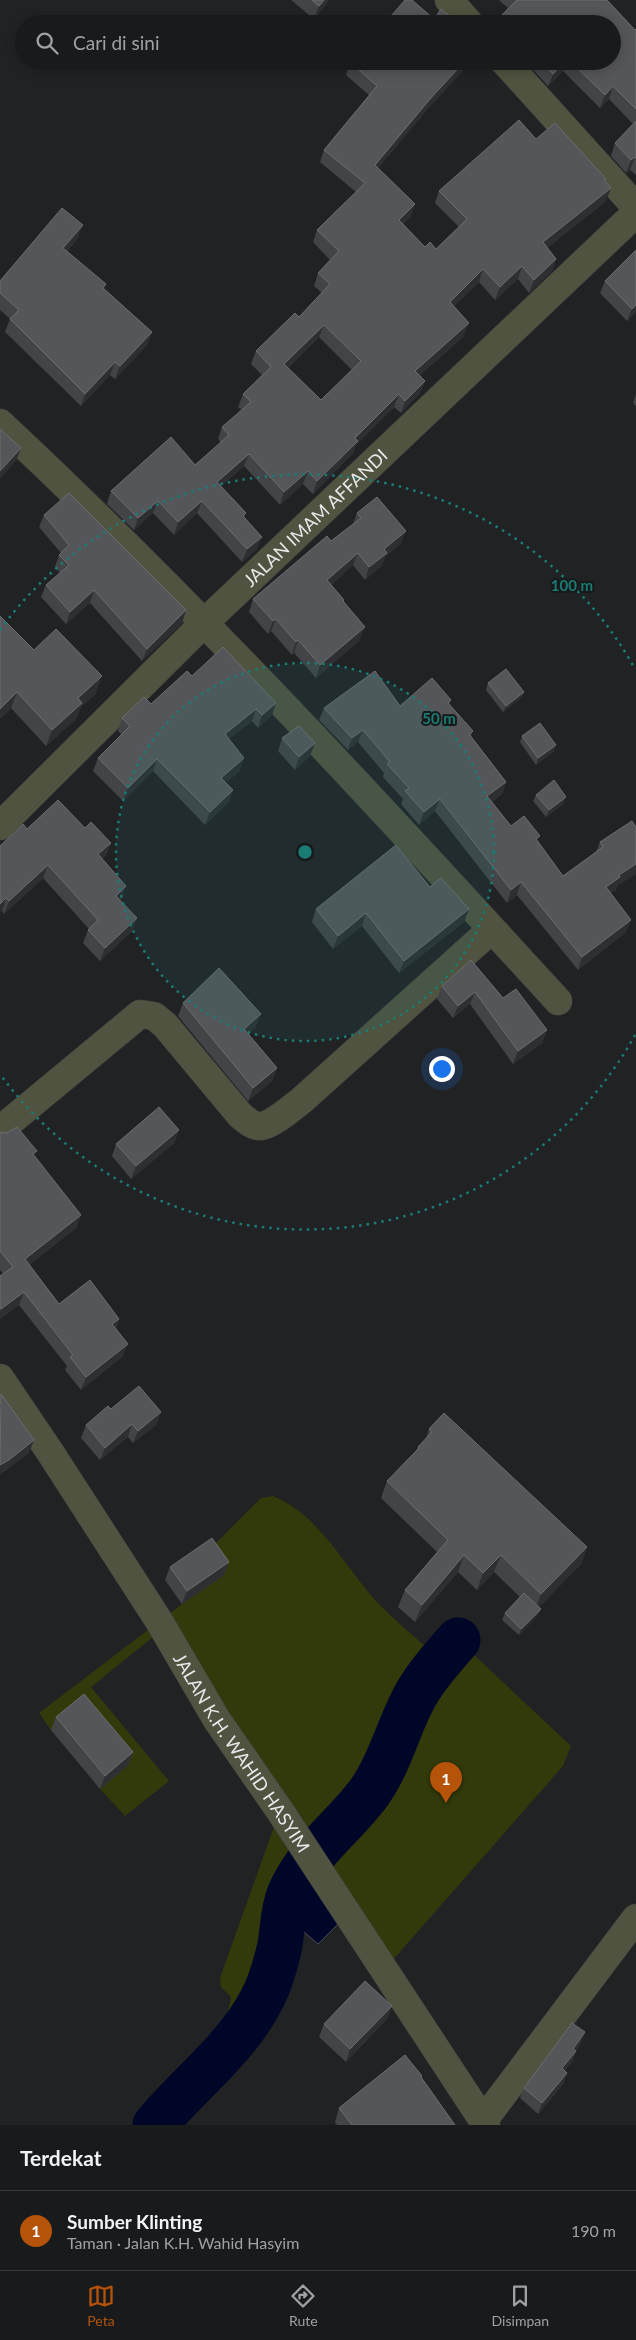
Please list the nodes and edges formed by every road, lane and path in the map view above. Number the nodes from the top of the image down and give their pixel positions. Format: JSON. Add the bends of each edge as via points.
{"nodes":[{"id":1,"x":449,"y":0,"type":"edge"},
{"id":2,"x":462,"y":15,"type":"edge"},
{"id":3,"x":512,"y":70,"type":"edge"},
{"id":4,"x":636,"y":207,"type":"edge"},
{"id":5,"x":636,"y":213,"type":"edge"},
{"id":6,"x":0,"y":424,"type":"edge"},
{"id":7,"x":204,"y":623,"type":"junction"},
{"id":8,"x":0,"y":826,"type":"edge"},
{"id":9,"x":492,"y":929,"type":"junction"},
{"id":10,"x":558,"y":1001,"type":"dead end"},
{"id":11,"x":0,"y":1130,"type":"edge"},
{"id":12,"x":0,"y":1378,"type":"edge"},
{"id":13,"x":636,"y":1918,"type":"edge"},
{"id":14,"x":484,"y":2123,"type":"edge"}],
"edges":[{"from":1,"to":2,"type":"street"},
{"from":3,"to":4,"type":"street"},
{"from":5,"to":7,"type":"street","name":"JALAN IMAM AFFANDI"},
{"from":6,"to":7,"type":"street"},
{"from":7,"to":8,"type":"street","name":"JALAN IMAM AFFANDI"},
{"from":7,"to":9,"type":"street","via":[[328,750]]},
{"from":9,"to":10,"type":"street"},
{"from":9,"to":11,"type":"street","via":[[302,1100],[262,1126],[252,1125],[240,1115],[165,1025],[154,1016],[140,1014]]},
{"from":12,"to":14,"type":"street","name":"JALAN K.H. WAHID HASYIM","via":[[159,1621],[217,1720]]},
{"from":13,"to":14,"type":"street"}]}
